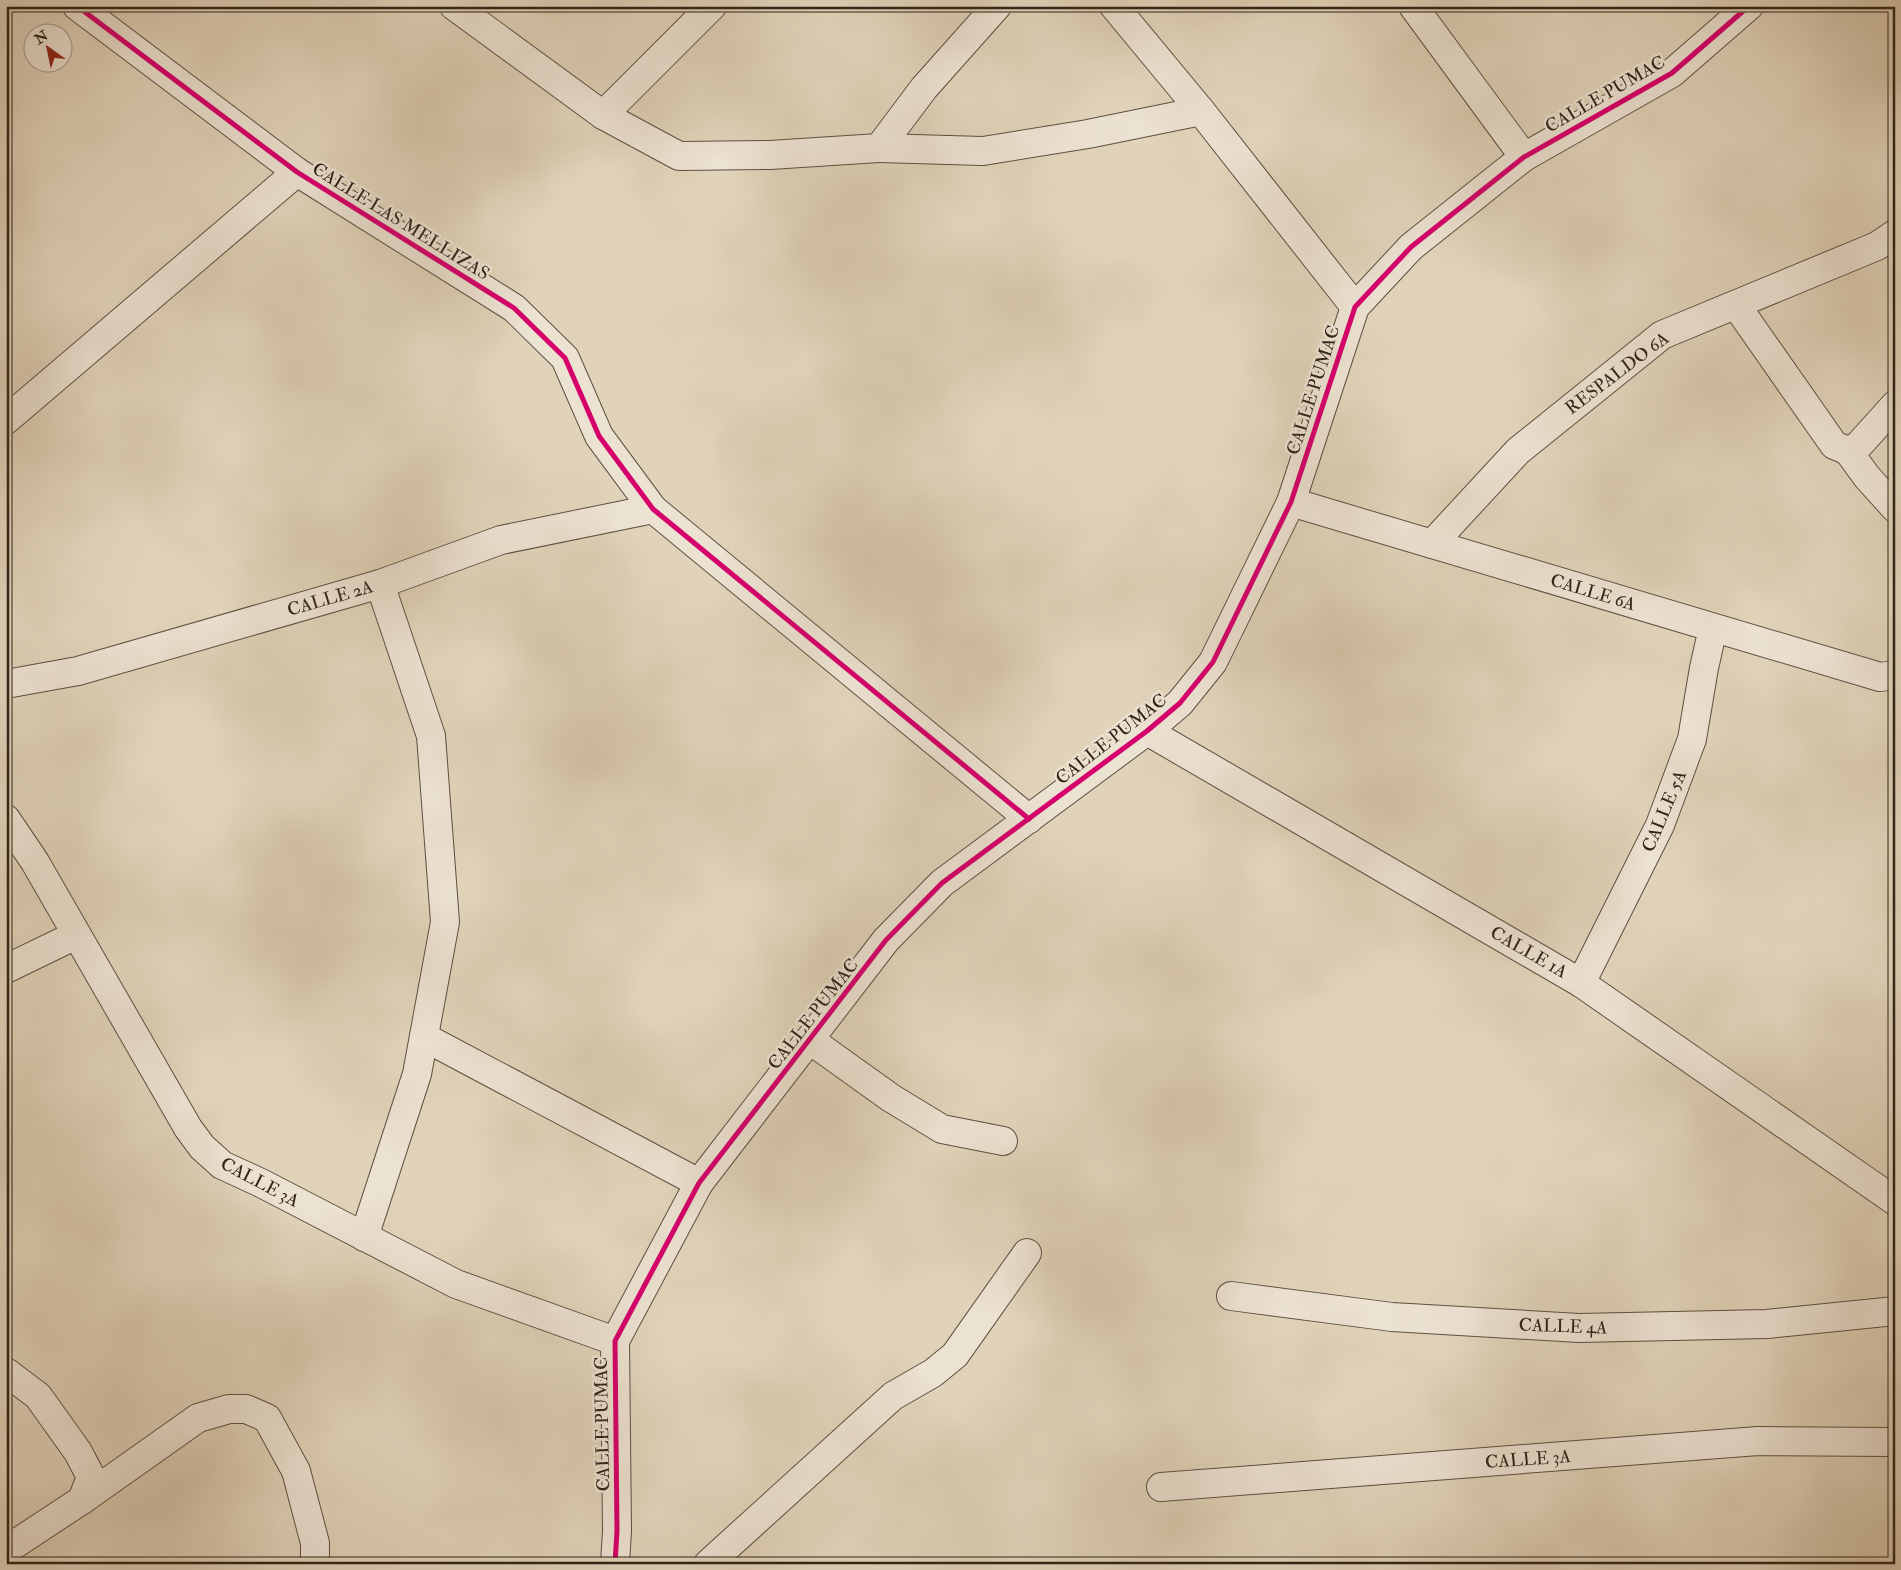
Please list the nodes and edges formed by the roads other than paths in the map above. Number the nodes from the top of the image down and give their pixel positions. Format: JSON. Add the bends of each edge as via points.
{"nodes":[{"id":1,"x":77,"y":6,"type":"edge"},
{"id":2,"x":454,"y":6,"type":"edge"},
{"id":3,"x":712,"y":6,"type":"edge"},
{"id":4,"x":997,"y":6,"type":"edge"},
{"id":5,"x":1114,"y":6,"type":"edge"},
{"id":6,"x":1413,"y":6,"type":"edge"},
{"id":7,"x":1748,"y":6,"type":"edge"},
{"id":8,"x":1201,"y":111,"type":"junction"},
{"id":9,"x":603,"y":115,"type":"junction"},
{"id":10,"x":879,"y":148,"type":"junction"},
{"id":11,"x":1524,"y":157,"type":"junction"},
{"id":12,"x":297,"y":172,"type":"junction"},
{"id":13,"x":1895,"y":234,"type":"edge"},
{"id":14,"x":1736,"y":305,"type":"junction"},
{"id":15,"x":1355,"y":307,"type":"junction"},
{"id":16,"x":1895,"y":405,"type":"edge"},
{"id":17,"x":6,"y":420,"type":"edge"},
{"id":18,"x":1848,"y":451,"type":"junction"},
{"id":19,"x":1291,"y":502,"type":"junction"},
{"id":20,"x":1895,"y":508,"type":"edge"},
{"id":21,"x":653,"y":509,"type":"junction"},
{"id":22,"x":1432,"y":544,"type":"junction"},
{"id":23,"x":380,"y":584,"type":"junction"},
{"id":24,"x":1713,"y":628,"type":"junction"},
{"id":25,"x":1890,"y":671,"type":"edge"},
{"id":26,"x":6,"y":684,"type":"edge"},
{"id":27,"x":1147,"y":731,"type":"junction"},
{"id":28,"x":6,"y":819,"type":"edge"},
{"id":29,"x":1029,"y":819,"type":"junction"},
{"id":30,"x":76,"y":935,"type":"junction"},
{"id":31,"x":6,"y":969,"type":"edge"},
{"id":32,"x":1582,"y":983,"type":"junction"},
{"id":33,"x":424,"y":1037,"type":"junction"},
{"id":34,"x":810,"y":1040,"type":"junction"},
{"id":35,"x":1003,"y":1141,"type":"dead end"},
{"id":36,"x":699,"y":1183,"type":"junction"},
{"id":37,"x":1895,"y":1200,"type":"edge"},
{"id":38,"x":364,"y":1237,"type":"junction"},
{"id":39,"x":1027,"y":1253,"type":"dead end"},
{"id":40,"x":1231,"y":1296,"type":"dead end"},
{"id":41,"x":1895,"y":1310,"type":"edge"},
{"id":42,"x":615,"y":1341,"type":"junction"},
{"id":43,"x":6,"y":1372,"type":"edge"},
{"id":44,"x":1895,"y":1442,"type":"edge"},
{"id":45,"x":1161,"y":1487,"type":"dead end"},
{"id":46,"x":82,"y":1500,"type":"junction"},
{"id":47,"x":6,"y":1550,"type":"edge"},
{"id":48,"x":315,"y":1564,"type":"edge"},
{"id":49,"x":615,"y":1564,"type":"edge"},
{"id":50,"x":708,"y":1564,"type":"edge"}],
"edges":[{"from":1,"to":12,"type":"street","name":"CALLE LAS MELLIZAS"},
{"from":2,"to":9,"type":"street"},
{"from":3,"to":9,"type":"street"},
{"from":4,"to":10,"type":"street","via":[[924,88]]},
{"from":5,"to":8,"type":"street"},
{"from":6,"to":11,"type":"street"},
{"from":7,"to":11,"type":"street","name":"CALLE PUMAC","via":[[1672,72]]},
{"from":8,"to":10,"type":"street","via":[[983,151]]},
{"from":8,"to":15,"type":"street"},
{"from":9,"to":10,"type":"street","via":[[679,156],[770,155]]},
{"from":11,"to":15,"type":"street","name":"CALLE PUMAC","via":[[1411,247]]},
{"from":12,"to":17,"type":"street"},
{"from":12,"to":21,"type":"street","name":"CALLE LAS MELLIZAS","via":[[514,308],[565,358],[599,436]]},
{"from":13,"to":14,"type":"street","name":"RESPALDO 6A","via":[[1877,246]]},
{"from":14,"to":18,"type":"street","via":[[1834,445]]},
{"from":14,"to":22,"type":"street","name":"RESPALDO 6A","via":[[1662,335],[1518,451]]},
{"from":15,"to":19,"type":"street","name":"CALLE PUMAC"},
{"from":16,"to":18,"type":"street","via":[[1858,446]]},
{"from":18,"to":20,"type":"street"},
{"from":19,"to":22,"type":"street","name":"CALLE 6A"},
{"from":19,"to":27,"type":"street","name":"CALLE PUMAC","via":[[1213,662],[1180,703]]},
{"from":21,"to":23,"type":"street","name":"CALLE 2A","via":[[501,540]]},
{"from":21,"to":29,"type":"street","name":"CALLE LAS MELLIZAS"},
{"from":22,"to":24,"type":"street","name":"CALLE 6A"},
{"from":23,"to":26,"type":"street","name":"CALLE 2A","via":[[78,671]]},
{"from":23,"to":33,"type":"street","via":[[431,736],[445,922]]},
{"from":24,"to":25,"type":"street","name":"CALLE 6A"},
{"from":24,"to":32,"type":"street","name":"CALLE 5A","via":[[1692,739],[1660,825]]},
{"from":27,"to":29,"type":"street","name":"CALLE PUMAC"},
{"from":27,"to":32,"type":"street","name":"CALLE 1A"},
{"from":28,"to":30,"type":"street","name":"CALLE 3A","via":[[35,862]]},
{"from":29,"to":34,"type":"street","name":"CALLE PUMAC","via":[[942,883],[886,940]]},
{"from":30,"to":31,"type":"street"},
{"from":30,"to":38,"type":"street","name":"CALLE 3A","via":[[202,1148],[222,1165]]},
{"from":32,"to":37,"type":"street","name":"CALLE 1A"},
{"from":33,"to":36,"type":"street"},
{"from":33,"to":38,"type":"street","via":[[416,1074]]},
{"from":34,"to":35,"type":"street","via":[[942,1130]]},
{"from":34,"to":36,"type":"street","name":"CALLE PUMAC"},
{"from":36,"to":42,"type":"street","name":"CALLE PUMAC"},
{"from":38,"to":42,"type":"street","name":"CALLE 3A","via":[[456,1284]]},
{"from":39,"to":50,"type":"street","via":[[955,1354],[933,1373],[894,1396]]},
{"from":40,"to":41,"type":"street","name":"CALLE 4A","via":[[1392,1317],[1579,1328],[1767,1324]]},
{"from":42,"to":49,"type":"street","name":"CALLE PUMAC"},
{"from":43,"to":46,"type":"street","via":[[38,1396],[78,1452],[91,1477]]},
{"from":44,"to":45,"type":"street","name":"CALLE 3A","via":[[1758,1441]]},
{"from":46,"to":47,"type":"street"},
{"from":46,"to":48,"type":"street","via":[[198,1418],[229,1409],[246,1409],[267,1418],[296,1471],[315,1543]]}]}
